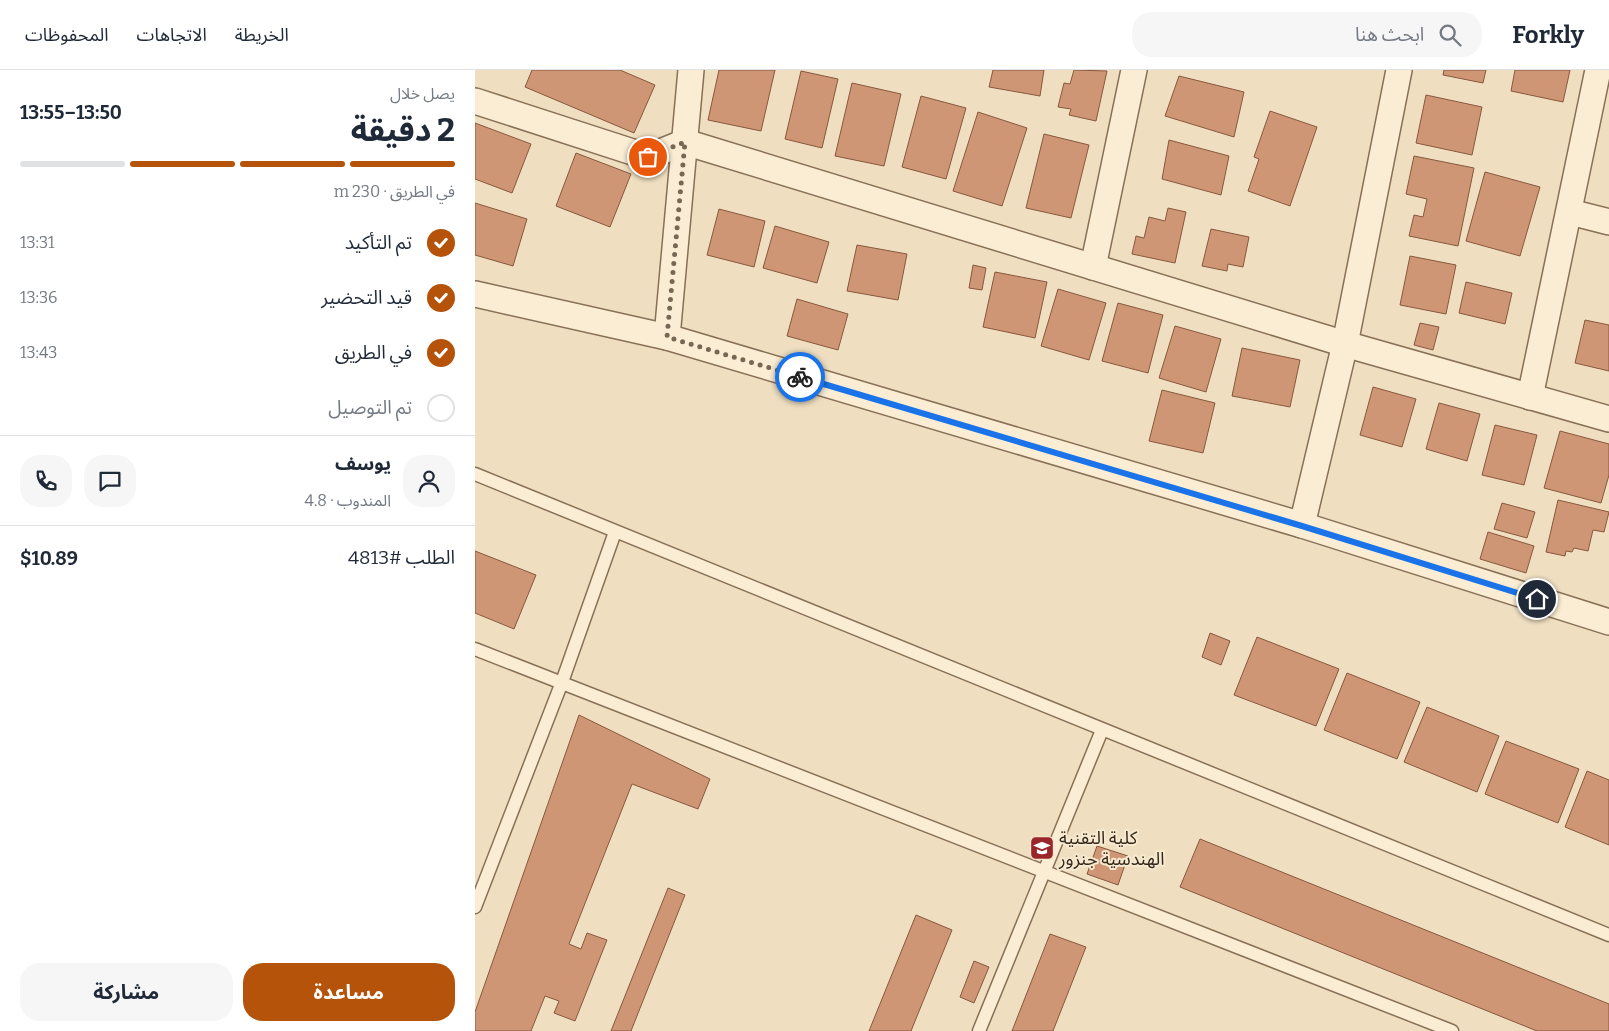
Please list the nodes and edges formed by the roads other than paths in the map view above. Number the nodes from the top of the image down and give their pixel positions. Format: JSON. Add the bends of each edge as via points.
{"nodes":[{"id":1,"x":691,"y":70,"type":"edge"},
{"id":2,"x":1134,"y":70,"type":"edge"},
{"id":3,"x":1399,"y":70,"type":"edge"},
{"id":4,"x":1598,"y":70,"type":"edge"},
{"id":5,"x":475,"y":101,"type":"edge"},
{"id":6,"x":685,"y":142,"type":"junction"},
{"id":7,"x":1570,"y":212,"type":"junction"},
{"id":8,"x":1609,"y":222,"type":"edge"},
{"id":9,"x":1093,"y":267,"type":"junction"},
{"id":10,"x":475,"y":294,"type":"edge"},
{"id":11,"x":667,"y":337,"type":"junction"},
{"id":12,"x":1345,"y":344,"type":"junction"},
{"id":13,"x":1530,"y":397,"type":"junction"},
{"id":14,"x":1609,"y":419,"type":"edge"},
{"id":15,"x":475,"y":474,"type":"edge"},
{"id":16,"x":1302,"y":526,"type":"junction"},
{"id":17,"x":615,"y":532,"type":"junction"},
{"id":18,"x":1609,"y":622,"type":"edge"},
{"id":19,"x":475,"y":649,"type":"edge"},
{"id":20,"x":562,"y":682,"type":"junction"},
{"id":21,"x":1102,"y":730,"type":"junction"},
{"id":22,"x":1045,"y":871,"type":"junction"},
{"id":23,"x":475,"y":907,"type":"edge"},
{"id":24,"x":1609,"y":935,"type":"edge"},
{"id":25,"x":979,"y":1031,"type":"edge"},
{"id":26,"x":1452,"y":1031,"type":"edge"}],
"edges":[{"from":1,"to":6,"type":"street"},
{"from":2,"to":9,"type":"street"},
{"from":3,"to":12,"type":"street"},
{"from":4,"to":7,"type":"street"},
{"from":5,"to":6,"type":"street","via":[[648,157]]},
{"from":6,"to":9,"type":"street"},
{"from":6,"to":11,"type":"street"},
{"from":7,"to":8,"type":"street"},
{"from":7,"to":13,"type":"street"},
{"from":9,"to":12,"type":"street"},
{"from":10,"to":11,"type":"street"},
{"from":11,"to":16,"type":"street"},
{"from":12,"to":13,"type":"street"},
{"from":12,"to":16,"type":"street"},
{"from":13,"to":14,"type":"street"},
{"from":15,"to":17,"type":"lane"},
{"from":16,"to":18,"type":"street"},
{"from":17,"to":20,"type":"lane"},
{"from":17,"to":21,"type":"lane"},
{"from":19,"to":20,"type":"lane"},
{"from":20,"to":22,"type":"lane"},
{"from":20,"to":23,"type":"lane"},
{"from":21,"to":22,"type":"lane"},
{"from":21,"to":24,"type":"lane"},
{"from":22,"to":25,"type":"lane"},
{"from":22,"to":26,"type":"lane"}]}
